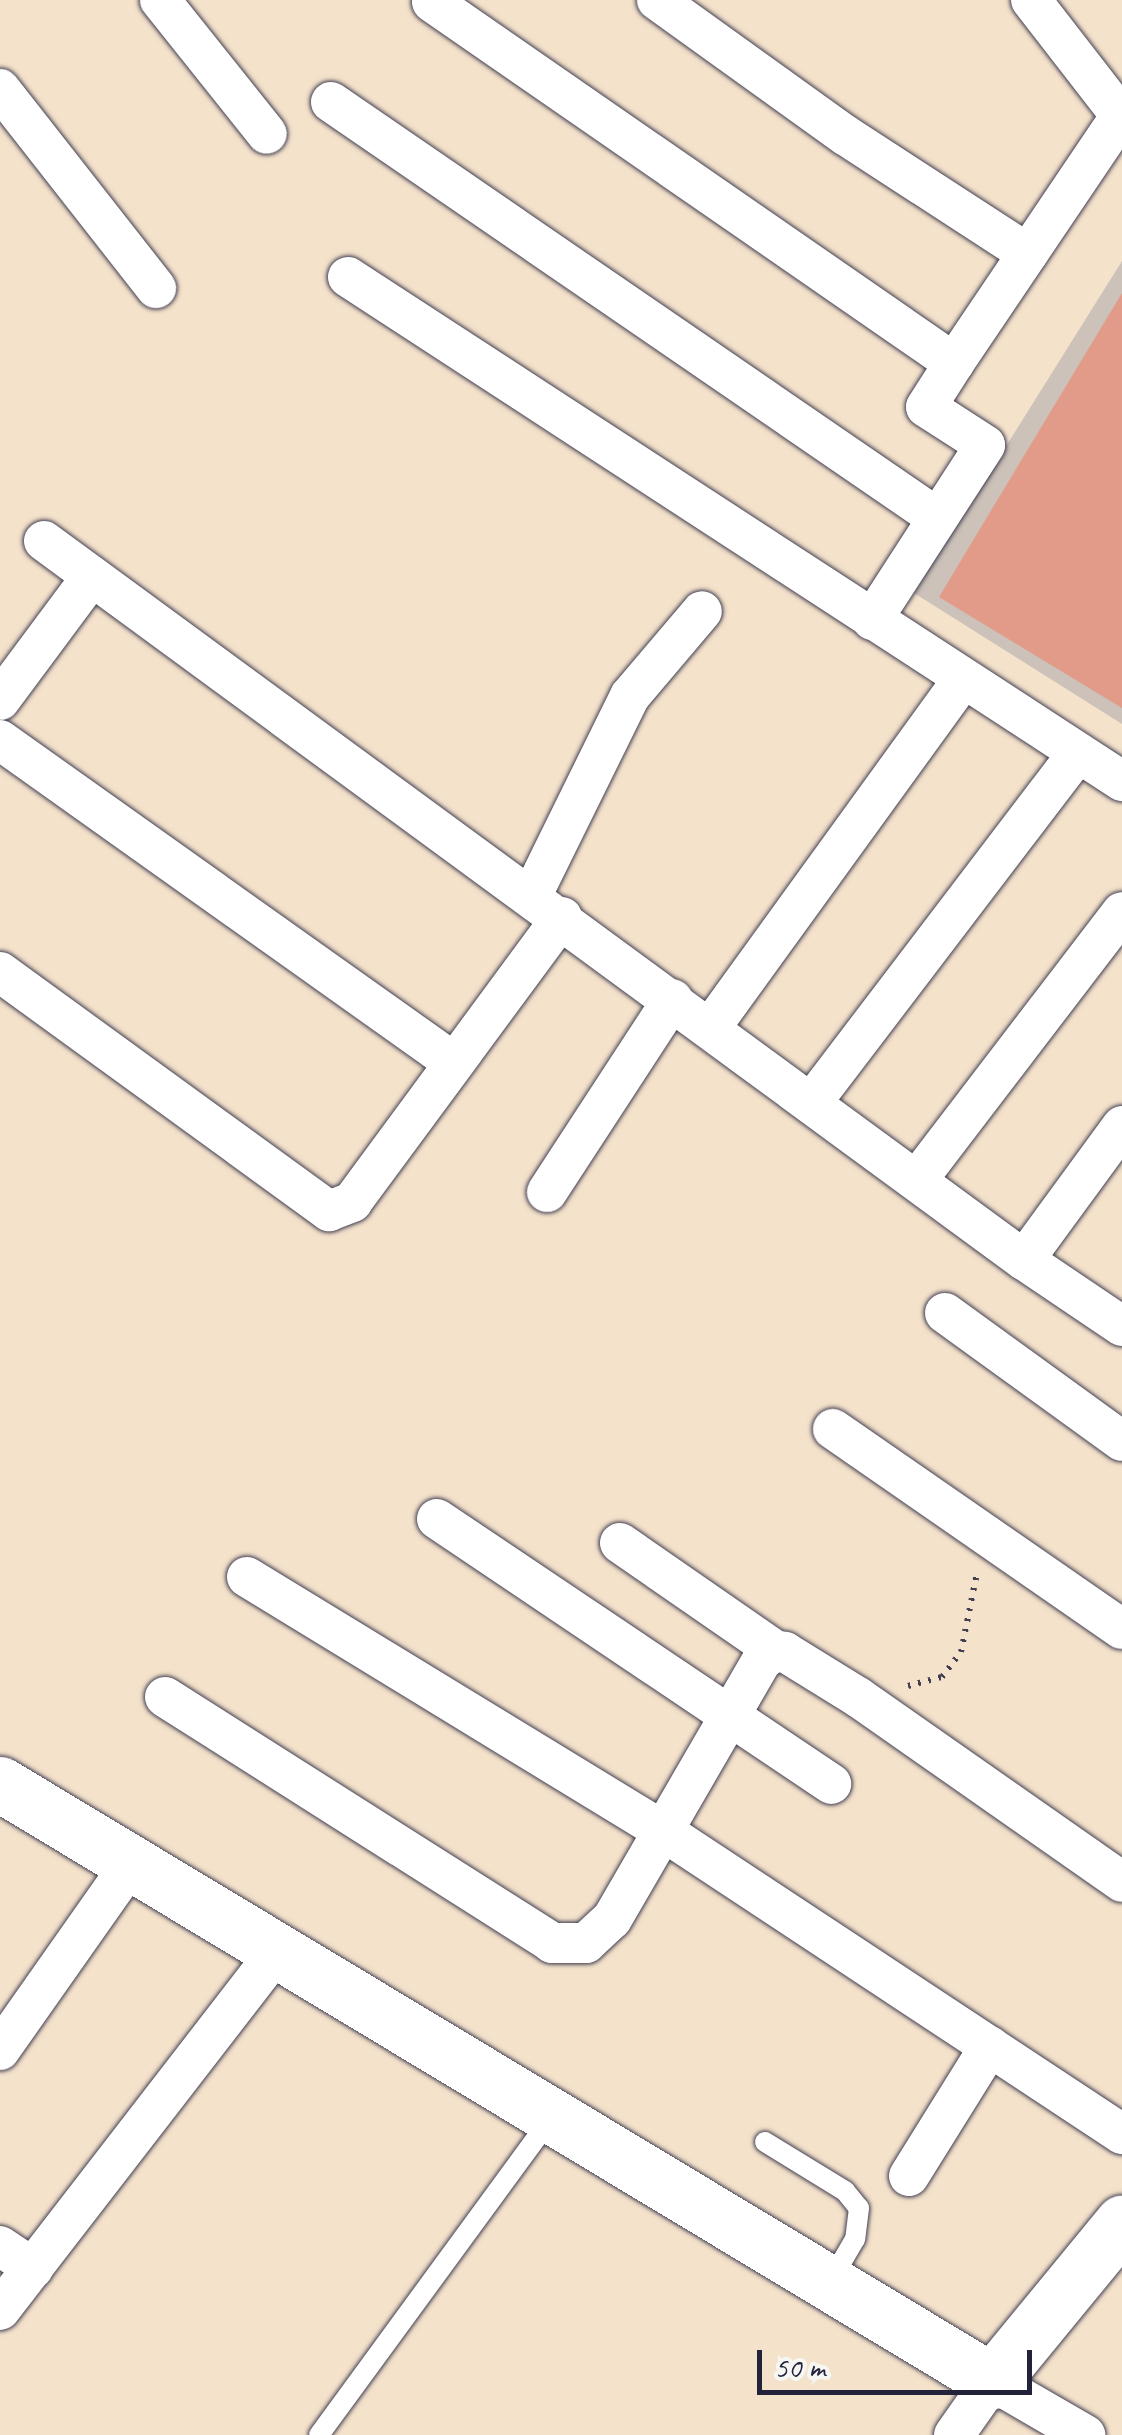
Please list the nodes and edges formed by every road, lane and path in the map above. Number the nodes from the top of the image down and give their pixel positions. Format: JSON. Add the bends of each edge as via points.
{"nodes":[{"id":1,"x":160,"y":0,"type":"edge"},
{"id":2,"x":658,"y":0,"type":"edge"},
{"id":3,"x":1031,"y":0,"type":"edge"},
{"id":4,"x":432,"y":2,"type":"edge"},
{"id":5,"x":0,"y":89,"type":"edge"},
{"id":6,"x":332,"y":102,"type":"dead end"},
{"id":7,"x":1121,"y":115,"type":"edge"},
{"id":8,"x":266,"y":134,"type":"dead end"},
{"id":9,"x":1028,"y":254,"type":"junction"},
{"id":10,"x":348,"y":277,"type":"dead end"},
{"id":11,"x":156,"y":288,"type":"dead end"},
{"id":12,"x":954,"y":363,"type":"junction"},
{"id":13,"x":936,"y":516,"type":"junction"},
{"id":14,"x":44,"y":541,"type":"dead end"},
{"id":15,"x":92,"y":576,"type":"junction"},
{"id":16,"x":702,"y":611,"type":"dead end"},
{"id":17,"x":872,"y":620,"type":"junction"},
{"id":18,"x":962,"y":680,"type":"junction"},
{"id":19,"x":0,"y":700,"type":"edge"},
{"id":20,"x":0,"y":740,"type":"edge"},
{"id":21,"x":1078,"y":753,"type":"junction"},
{"id":22,"x":1122,"y":781,"type":"edge"},
{"id":23,"x":547,"y":906,"type":"junction"},
{"id":24,"x":1122,"y":912,"type":"edge"},
{"id":25,"x":0,"y":972,"type":"edge"},
{"id":26,"x":673,"y":998,"type":"junction"},
{"id":27,"x":711,"y":1027,"type":"junction"},
{"id":28,"x":453,"y":1062,"type":"junction"},
{"id":29,"x":812,"y":1102,"type":"junction"},
{"id":30,"x":1122,"y":1126,"type":"edge"},
{"id":31,"x":917,"y":1180,"type":"junction"},
{"id":32,"x":547,"y":1192,"type":"dead end"},
{"id":33,"x":1024,"y":1260,"type":"junction"},
{"id":34,"x":944,"y":1314,"type":"dead end"},
{"id":35,"x":1122,"y":1326,"type":"edge"},
{"id":36,"x":832,"y":1428,"type":"dead end"},
{"id":37,"x":1122,"y":1441,"type":"edge"},
{"id":38,"x":437,"y":1520,"type":"dead end"},
{"id":39,"x":984,"y":1536,"type":"junction"},
{"id":40,"x":620,"y":1543,"type":"dead end"},
{"id":41,"x":247,"y":1577,"type":"dead end"},
{"id":42,"x":1122,"y":1629,"type":"edge"},
{"id":43,"x":776,"y":1652,"type":"junction"},
{"id":44,"x":165,"y":1697,"type":"dead end"},
{"id":45,"x":858,"y":1698,"type":"junction"},
{"id":46,"x":729,"y":1715,"type":"junction"},
{"id":47,"x":0,"y":1784,"type":"edge"},
{"id":48,"x":831,"y":1784,"type":"dead end"},
{"id":49,"x":660,"y":1829,"type":"junction"},
{"id":50,"x":130,"y":1865,"type":"junction"},
{"id":51,"x":1122,"y":1882,"type":"edge"},
{"id":52,"x":276,"y":1952,"type":"junction"},
{"id":53,"x":990,"y":2046,"type":"junction"},
{"id":54,"x":0,"y":2050,"type":"edge"},
{"id":55,"x":552,"y":2117,"type":"junction"},
{"id":56,"x":1122,"y":2134,"type":"edge"},
{"id":57,"x":765,"y":2142,"type":"dead end"},
{"id":58,"x":909,"y":2176,"type":"dead end"},
{"id":59,"x":1122,"y":2223,"type":"edge"},
{"id":60,"x":16,"y":2257,"type":"edge"},
{"id":61,"x":829,"y":2283,"type":"junction"},
{"id":62,"x":0,"y":2310,"type":"edge"},
{"id":63,"x":992,"y":2381,"type":"junction"},
{"id":64,"x":319,"y":2435,"type":"edge"},
{"id":65,"x":954,"y":2435,"type":"edge"},
{"id":66,"x":1085,"y":2435,"type":"edge"}],
"edges":[{"from":1,"to":8,"type":"street"},
{"from":2,"to":9,"type":"street"},
{"from":3,"to":7,"type":"street"},
{"from":4,"to":12,"type":"street"},
{"from":5,"to":11,"type":"street"},
{"from":6,"to":13,"type":"street"},
{"from":7,"to":9,"type":"street"},
{"from":9,"to":12,"type":"street"},
{"from":10,"to":17,"type":"street"},
{"from":12,"to":13,"type":"street","via":[[926,407],[985,445]]},
{"from":13,"to":17,"type":"street"},
{"from":14,"to":15,"type":"street"},
{"from":15,"to":19,"type":"street"},
{"from":15,"to":23,"type":"street"},
{"from":16,"to":23,"type":"street","via":[[630,696]]},
{"from":17,"to":18,"type":"street"},
{"from":18,"to":21,"type":"street"},
{"from":18,"to":27,"type":"street"},
{"from":20,"to":28,"type":"street"},
{"from":21,"to":22,"type":"street"},
{"from":21,"to":29,"type":"street"},
{"from":23,"to":26,"type":"street"},
{"from":23,"to":28,"type":"street"},
{"from":24,"to":31,"type":"street"},
{"from":25,"to":28,"type":"street","via":[[329,1211],[352,1202]]},
{"from":26,"to":27,"type":"street"},
{"from":26,"to":32,"type":"street"},
{"from":27,"to":29,"type":"street"},
{"from":29,"to":31,"type":"street"},
{"from":30,"to":33,"type":"street"},
{"from":31,"to":33,"type":"street"},
{"from":33,"to":35,"type":"street"},
{"from":34,"to":37,"type":"street"},
{"from":36,"to":39,"type":"street"},
{"from":38,"to":46,"type":"street"},
{"from":39,"to":42,"type":"street"},
{"from":39,"to":45,"type":"path","via":[[961,1652],[952,1666],[928,1682]]},
{"from":40,"to":43,"type":"street"},
{"from":41,"to":49,"type":"street"},
{"from":43,"to":45,"type":"street"},
{"from":43,"to":46,"type":"street","via":[[762,1660]]},
{"from":44,"to":49,"type":"street","via":[[552,1943],[572,1946],[601,1932]]},
{"from":45,"to":51,"type":"street"},
{"from":46,"to":48,"type":"street"},
{"from":46,"to":49,"type":"street"},
{"from":47,"to":50,"type":"street"},
{"from":49,"to":53,"type":"street"},
{"from":50,"to":52,"type":"street"},
{"from":50,"to":54,"type":"street"},
{"from":52,"to":55,"type":"street"},
{"from":52,"to":60,"type":"street"},
{"from":53,"to":56,"type":"street"},
{"from":53,"to":58,"type":"street"},
{"from":55,"to":61,"type":"street"},
{"from":55,"to":64,"type":"lane"},
{"from":57,"to":61,"type":"lane","via":[[845,2191],[859,2208],[855,2239]]},
{"from":59,"to":63,"type":"street"},
{"from":60,"to":62,"type":"street"},
{"from":61,"to":63,"type":"street"},
{"from":63,"to":65,"type":"street"},
{"from":63,"to":66,"type":"street"}]}
